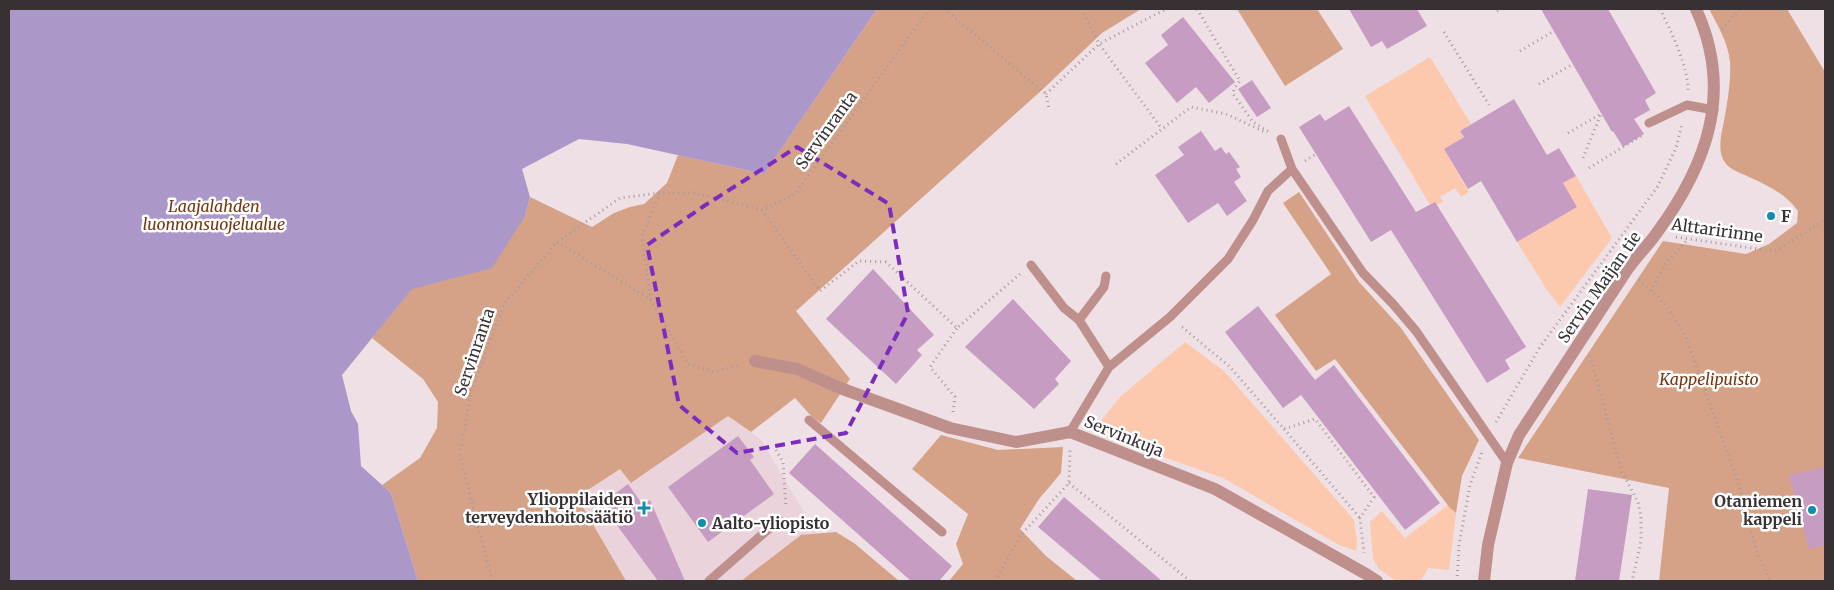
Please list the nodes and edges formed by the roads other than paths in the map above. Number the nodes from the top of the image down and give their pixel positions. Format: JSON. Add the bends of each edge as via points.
{"nodes":[{"id":1,"x":1696,"y":9,"type":"edge"},
{"id":2,"x":1714,"y":110,"type":"junction"},
{"id":3,"x":1649,"y":123,"type":"road end"},
{"id":4,"x":1281,"y":139,"type":"road end"},
{"id":5,"x":1292,"y":169,"type":"junction"},
{"id":6,"x":1031,"y":266,"type":"road end"},
{"id":7,"x":1106,"y":276,"type":"dead end"},
{"id":8,"x":1079,"y":320,"type":"junction"},
{"id":9,"x":755,"y":361,"type":"road end"},
{"id":10,"x":1109,"y":367,"type":"junction"},
{"id":11,"x":809,"y":420,"type":"dead end"},
{"id":12,"x":1070,"y":432,"type":"junction"},
{"id":13,"x":1507,"y":463,"type":"junction"},
{"id":14,"x":779,"y":520,"type":"road end"},
{"id":15,"x":942,"y":532,"type":"dead end"},
{"id":16,"x":1372,"y":578,"type":"edge"},
{"id":17,"x":709,"y":581,"type":"edge"},
{"id":18,"x":1484,"y":581,"type":"edge"}],
"edges":[{"from":1,"to":2,"type":"street","name":"Servin Maijan tie","via":[[1710,53]]},
{"from":2,"to":3,"type":"lane","via":[[1687,105]]},
{"from":2,"to":13,"type":"street","name":"Servin Maijan tie","via":[[1706,143],[1692,175],[1656,234],[1628,269],[1519,434]]},
{"from":4,"to":5,"type":"lane"},
{"from":5,"to":10,"type":"lane","via":[[1268,191],[1228,259],[1170,318]]},
{"from":5,"to":13,"type":"lane","via":[[1363,273],[1416,331]]},
{"from":6,"to":8,"type":"lane","via":[[1064,308]]},
{"from":7,"to":8,"type":"lane","via":[[1104,287]]},
{"from":8,"to":10,"type":"lane"},
{"from":9,"to":12,"type":"street","name":"Servinkuja","via":[[797,369],[950,428],[1016,442]]},
{"from":10,"to":12,"type":"lane"},
{"from":11,"to":15,"type":"lane"},
{"from":12,"to":16,"type":"street","name":"Servinkuja","via":[[1215,489]]},
{"from":13,"to":18,"type":"street","name":"Servin Maijan tie","via":[[1488,545]]},
{"from":14,"to":17,"type":"lane"}]}
